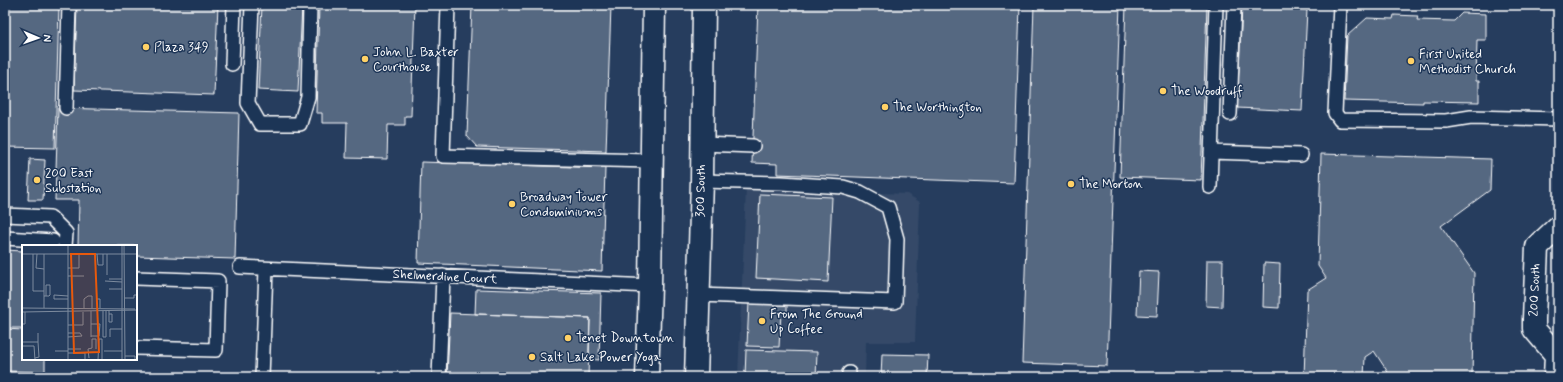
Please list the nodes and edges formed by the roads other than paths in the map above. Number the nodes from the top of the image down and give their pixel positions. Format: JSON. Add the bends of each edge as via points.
{"nodes":[{"id":1,"x":69,"y":5,"type":"edge"},
{"id":2,"x":234,"y":5,"type":"edge"},
{"id":3,"x":252,"y":5,"type":"edge"},
{"id":4,"x":310,"y":5,"type":"edge"},
{"id":5,"x":448,"y":5,"type":"edge"},
{"id":6,"x":654,"y":5,"type":"edge"},
{"id":7,"x":704,"y":5,"type":"edge"},
{"id":8,"x":1216,"y":5,"type":"edge"},
{"id":9,"x":1234,"y":5,"type":"edge"},
{"id":10,"x":1340,"y":5,"type":"edge"},
{"id":11,"x":232,"y":64,"type":"dead end"},
{"id":12,"x":66,"y":108,"type":"dead end"},
{"id":13,"x":1230,"y":114,"type":"dead end"},
{"id":14,"x":1558,"y":120,"type":"edge"},
{"id":15,"x":702,"y":144,"type":"junction"},
{"id":16,"x":753,"y":146,"type":"dead end"},
{"id":17,"x":1211,"y":152,"type":"junction"},
{"id":18,"x":1301,"y":155,"type":"dead end"},
{"id":19,"x":651,"y":161,"type":"junction"},
{"id":20,"x":702,"y":181,"type":"junction"},
{"id":21,"x":1210,"y":187,"type":"dead end"},
{"id":22,"x":5,"y":215,"type":"edge"},
{"id":23,"x":1558,"y":227,"type":"edge"},
{"id":24,"x":5,"y":238,"type":"edge"},
{"id":25,"x":59,"y":243,"type":"edge"},
{"id":26,"x":240,"y":267,"type":"dead end"},
{"id":27,"x":266,"y":269,"type":"junction"},
{"id":28,"x":443,"y":276,"type":"junction"},
{"id":29,"x":137,"y":278,"type":"edge"},
{"id":30,"x":650,"y":286,"type":"junction"},
{"id":31,"x":698,"y":295,"type":"junction"},
{"id":32,"x":137,"y":348,"type":"edge"},
{"id":33,"x":1557,"y":354,"type":"edge"},
{"id":34,"x":262,"y":377,"type":"edge"},
{"id":35,"x":439,"y":377,"type":"edge"},
{"id":36,"x":647,"y":377,"type":"edge"},
{"id":37,"x":696,"y":377,"type":"edge"},
{"id":38,"x":1555,"y":377,"type":"edge"}],
"edges":[{"from":1,"to":12,"type":"lane"},
{"from":2,"to":11,"type":"lane"},
{"from":3,"to":4,"type":"lane","via":[[248,103],[260,124],[300,124],[308,96]]},
{"from":5,"to":19,"type":"lane","via":[[443,156]]},
{"from":6,"to":19,"type":"street"},
{"from":7,"to":15,"type":"street","name":"300 South"},
{"from":8,"to":17,"type":"lane"},
{"from":9,"to":13,"type":"lane"},
{"from":10,"to":14,"type":"lane","via":[[1335,113],[1340,120],[1446,121],[1471,117]]},
{"from":15,"to":16,"type":"lane"},
{"from":15,"to":20,"type":"street","name":"300 South"},
{"from":17,"to":18,"type":"lane"},
{"from":17,"to":21,"type":"lane"},
{"from":19,"to":30,"type":"street"},
{"from":20,"to":31,"type":"street","name":"300 South"},
{"from":20,"to":31,"type":"lane","via":[[843,187],[860,192],[888,206],[897,239],[895,302]]},
{"from":22,"to":25,"type":"lane","via":[[50,217],[66,233]]},
{"from":23,"to":33,"type":"street","name":"200 South","via":[[1537,247],[1534,319],[1534,329]]},
{"from":24,"to":25,"type":"lane"},
{"from":26,"to":27,"type":"lane","name":"Shelmerdine Court"},
{"from":27,"to":28,"type":"lane","name":"Shelmerdine Court"},
{"from":27,"to":34,"type":"lane"},
{"from":28,"to":30,"type":"lane","name":"Shelmerdine Court"},
{"from":28,"to":35,"type":"lane"},
{"from":29,"to":32,"type":"lane","via":[[218,281],[216,350]]},
{"from":30,"to":36,"type":"street"},
{"from":31,"to":37,"type":"street","name":"300 South"},
{"from":33,"to":38,"type":"street","name":"200 South"}]}
